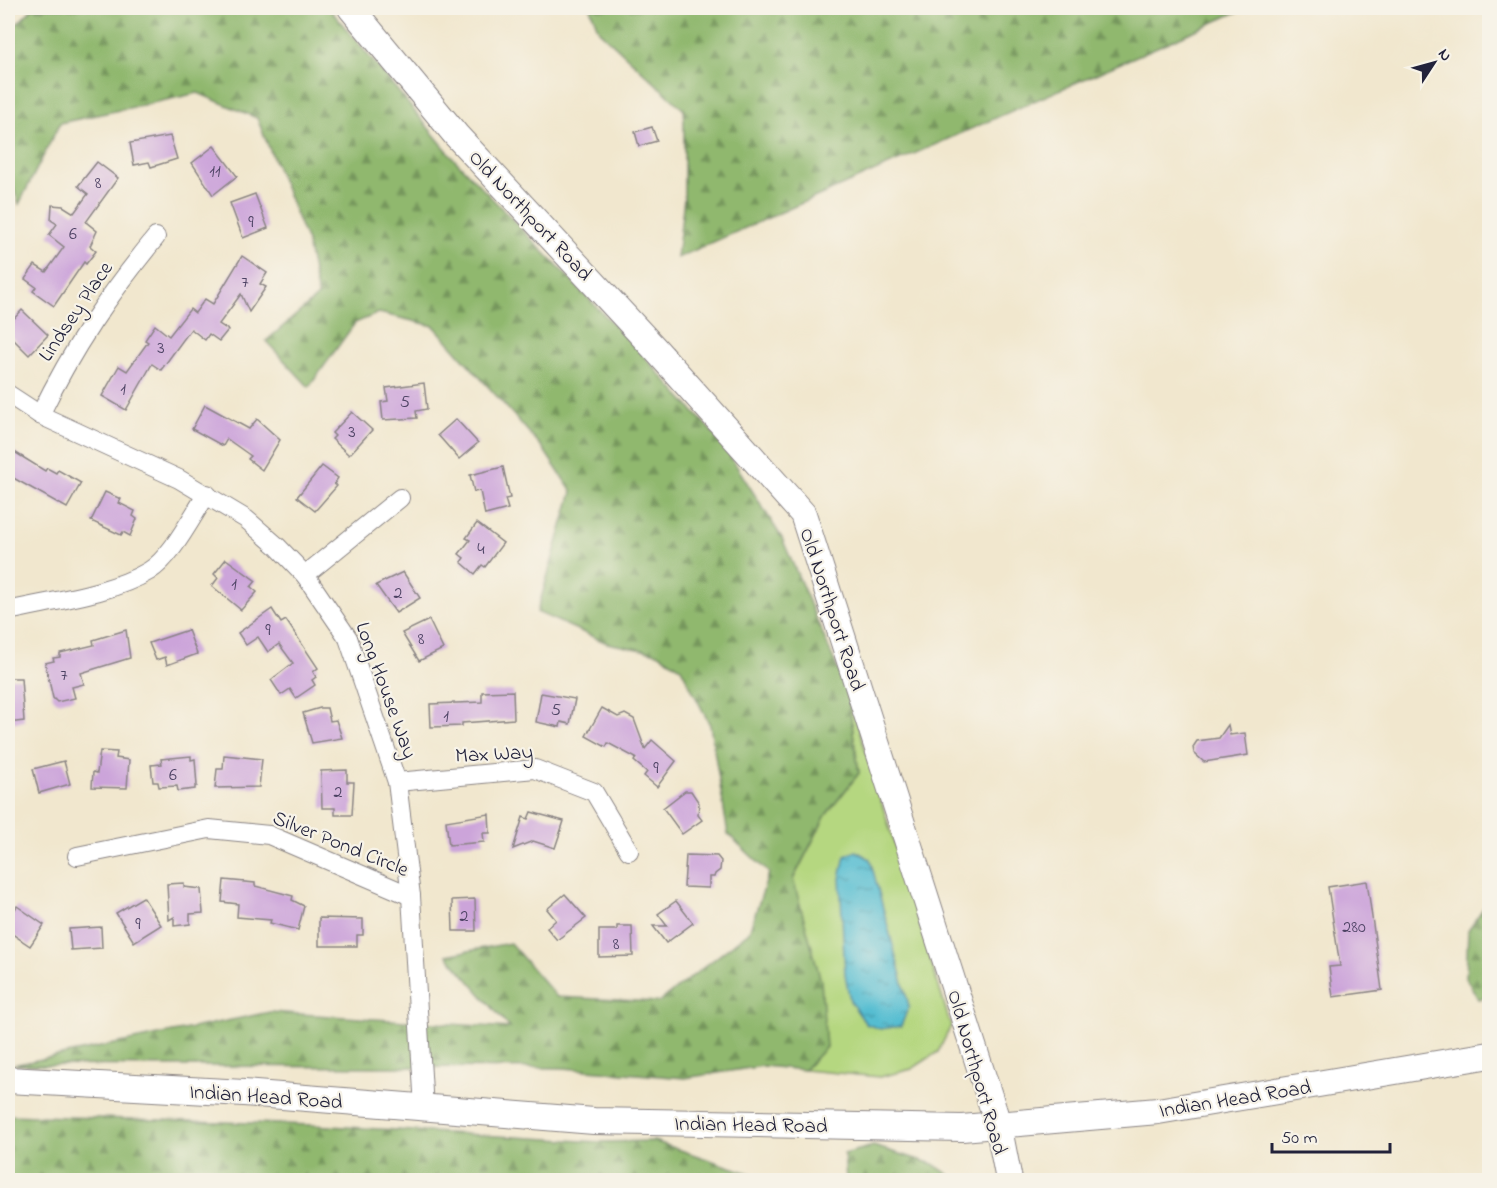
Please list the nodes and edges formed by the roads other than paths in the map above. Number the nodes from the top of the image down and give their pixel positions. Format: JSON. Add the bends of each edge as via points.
{"nodes":[{"id":1,"x":351,"y":8,"type":"edge"},
{"id":2,"x":156,"y":237,"type":"dead end"},
{"id":3,"x":8,"y":394,"type":"edge"},
{"id":4,"x":40,"y":415,"type":"junction"},
{"id":5,"x":207,"y":494,"type":"junction"},
{"id":6,"x":400,"y":498,"type":"dead end"},
{"id":7,"x":305,"y":575,"type":"junction"},
{"id":8,"x":8,"y":611,"type":"edge"},
{"id":9,"x":397,"y":782,"type":"junction"},
{"id":10,"x":629,"y":851,"type":"dead end"},
{"id":11,"x":76,"y":856,"type":"dead end"},
{"id":12,"x":411,"y":896,"type":"junction"},
{"id":13,"x":1490,"y":1055,"type":"edge"},
{"id":14,"x":8,"y":1080,"type":"edge"},
{"id":15,"x":424,"y":1108,"type":"junction"},
{"id":16,"x":998,"y":1124,"type":"junction"},
{"id":17,"x":1009,"y":1180,"type":"edge"}],
"edges":[{"from":1,"to":16,"type":"main road","name":"Old Northport Road","via":[[456,135],[804,514]]},
{"from":2,"to":4,"type":"street","name":"Lindsey Place","via":[[87,328]]},
{"from":3,"to":4,"type":"street","name":"Long House Way"},
{"from":4,"to":5,"type":"street","name":"Long House Way"},
{"from":5,"to":7,"type":"street","name":"Long House Way","via":[[246,519]]},
{"from":5,"to":8,"type":"street","via":[[174,544],[150,570],[118,585]]},
{"from":6,"to":7,"type":"street"},
{"from":7,"to":9,"type":"street","name":"Long House Way","via":[[348,638]]},
{"from":9,"to":10,"type":"street","name":"Max Way","via":[[535,769],[594,792]]},
{"from":9,"to":12,"type":"street","name":"Long House Way"},
{"from":11,"to":12,"type":"street","name":"Silver Pond Circle","via":[[209,829],[269,835]]},
{"from":12,"to":15,"type":"street","name":"Long House Way"},
{"from":13,"to":16,"type":"main road","name":"Indian Head Road","via":[[1158,1111]]},
{"from":14,"to":15,"type":"main road","name":"Indian Head Road"},
{"from":15,"to":16,"type":"main road","name":"Indian Head Road","via":[[594,1121],[962,1128]]},
{"from":16,"to":17,"type":"main road","name":"Old Northport Road"}]}
